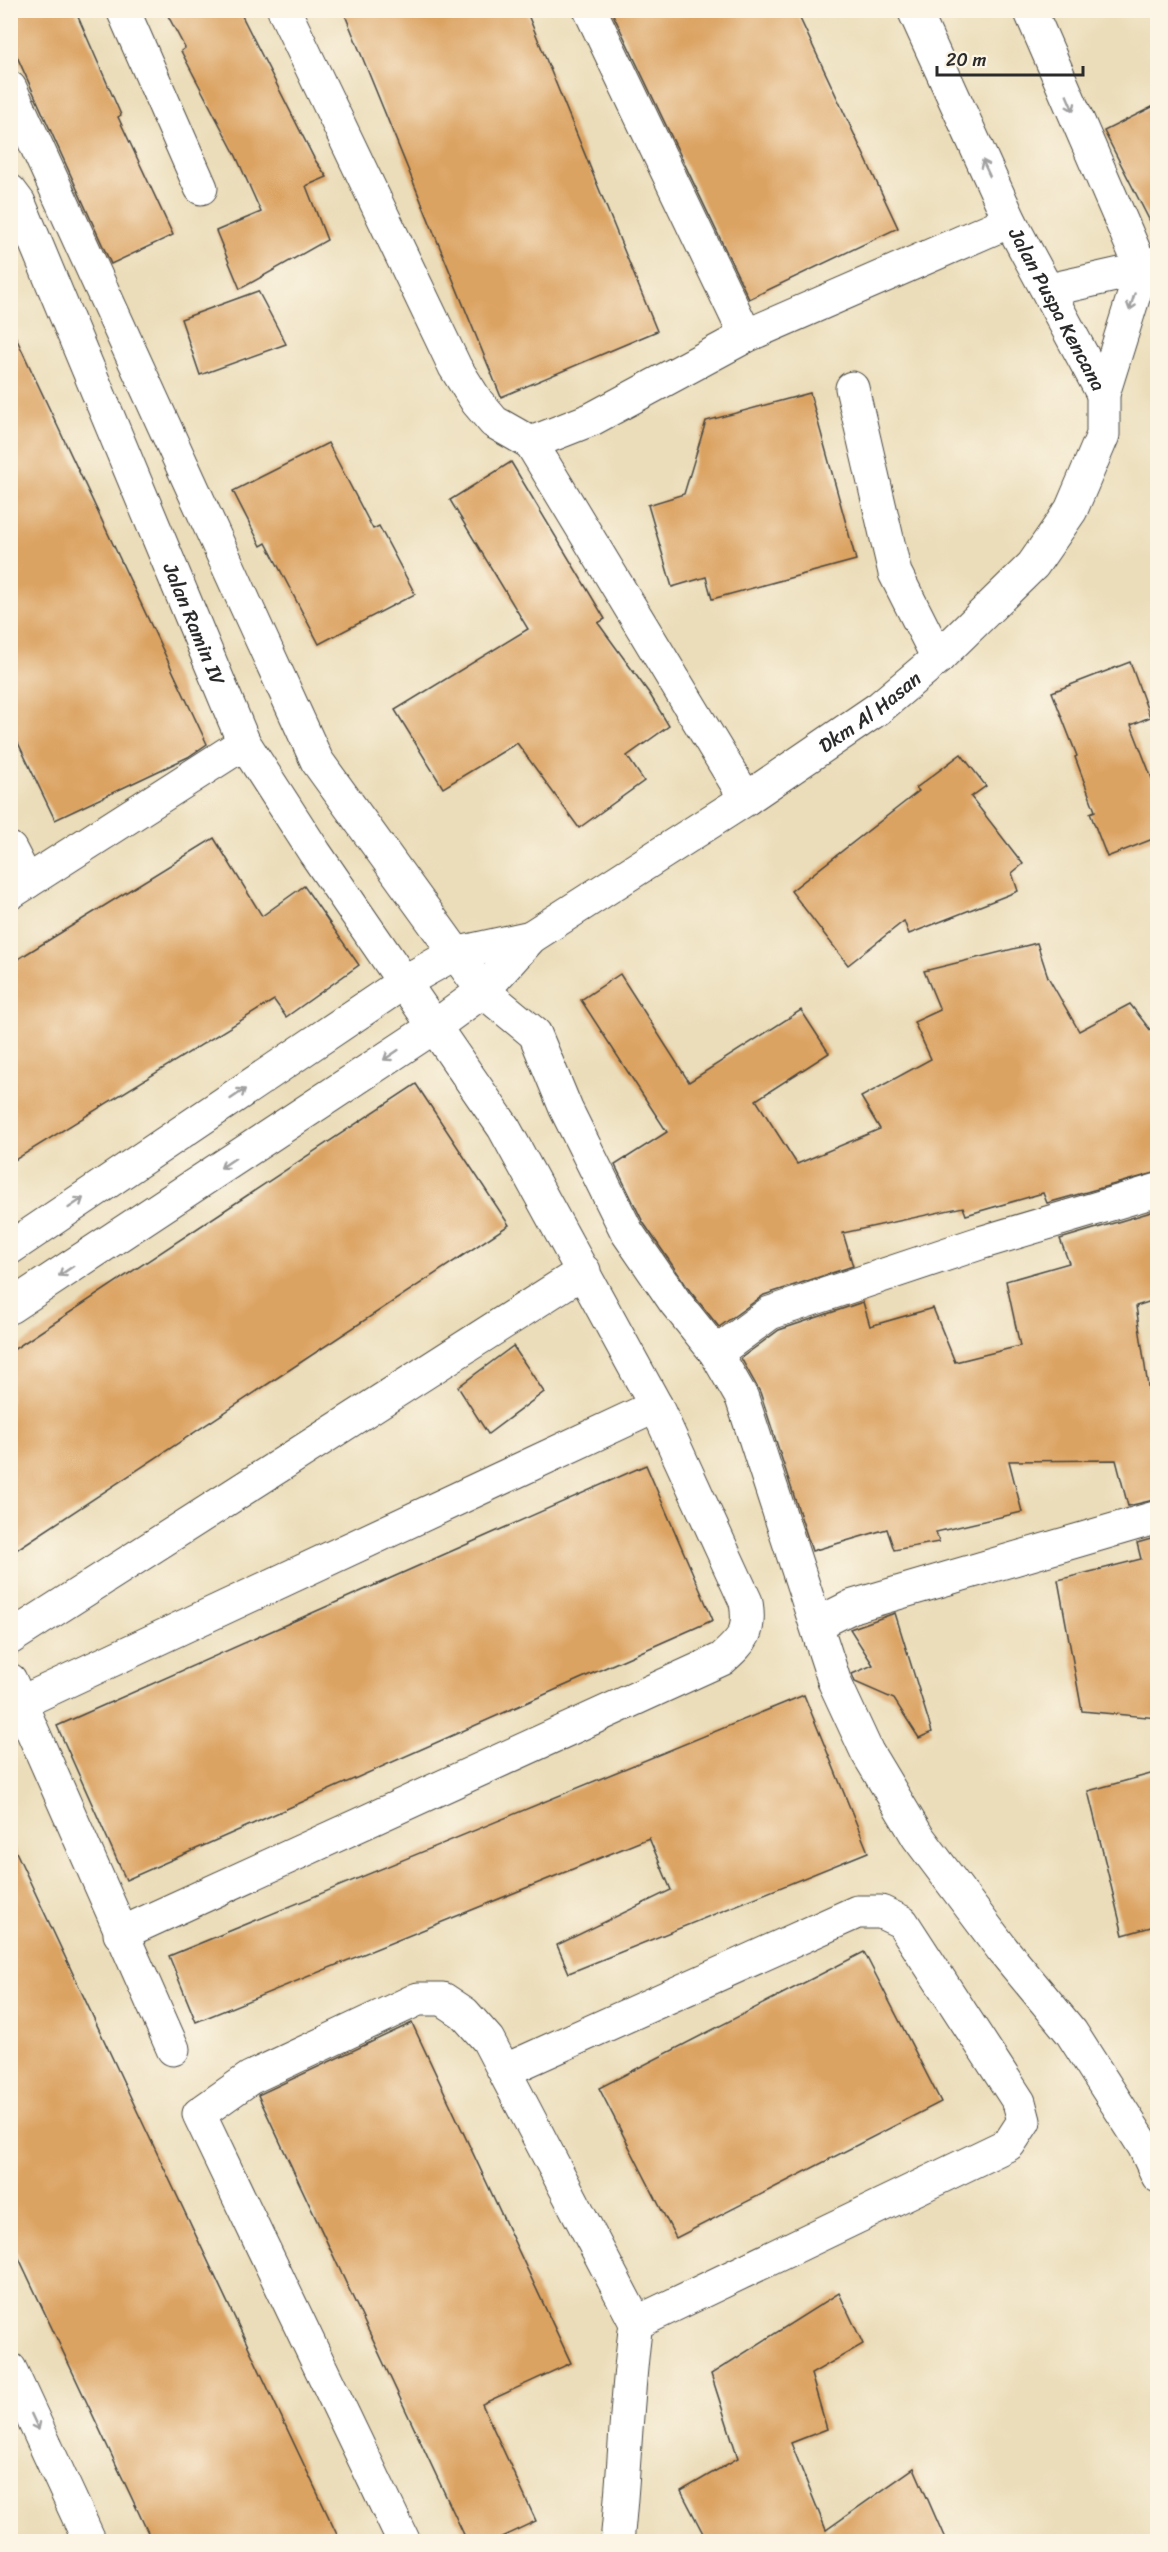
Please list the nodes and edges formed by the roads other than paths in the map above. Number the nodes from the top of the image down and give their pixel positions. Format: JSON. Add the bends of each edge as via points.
{"nodes":[{"id":1,"x":123,"y":10,"type":"edge"},
{"id":2,"x":284,"y":10,"type":"edge"},
{"id":3,"x":590,"y":10,"type":"edge"},
{"id":4,"x":914,"y":10,"type":"edge"},
{"id":5,"x":1030,"y":10,"type":"edge"},
{"id":6,"x":10,"y":88,"type":"edge"},
{"id":7,"x":201,"y":188,"type":"dead end"},
{"id":8,"x":10,"y":191,"type":"edge"},
{"id":9,"x":1010,"y":221,"type":"junction"},
{"id":10,"x":1150,"y":265,"type":"edge"},
{"id":11,"x":1049,"y":290,"type":"junction"},
{"id":12,"x":746,"y":336,"type":"junction"},
{"id":13,"x":852,"y":388,"type":"dead end"},
{"id":14,"x":1103,"y":394,"type":"junction"},
{"id":15,"x":531,"y":443,"type":"junction"},
{"id":16,"x":938,"y":658,"type":"junction"},
{"id":17,"x":244,"y":743,"type":"junction"},
{"id":18,"x":746,"y":799,"type":"junction"},
{"id":19,"x":10,"y":849,"type":"edge"},
{"id":20,"x":19,"y":887,"type":"edge"},
{"id":21,"x":531,"y":938,"type":"junction"},
{"id":22,"x":454,"y":954,"type":"junction"},
{"id":23,"x":404,"y":982,"type":"junction"},
{"id":24,"x":483,"y":991,"type":"junction"},
{"id":25,"x":434,"y":1027,"type":"junction"},
{"id":26,"x":1158,"y":1190,"type":"edge"},
{"id":27,"x":10,"y":1248,"type":"edge"},
{"id":28,"x":584,"y":1271,"type":"junction"},
{"id":29,"x":10,"y":1307,"type":"edge"},
{"id":30,"x":716,"y":1353,"type":"junction"},
{"id":31,"x":656,"y":1406,"type":"junction"},
{"id":32,"x":1158,"y":1517,"type":"edge"},
{"id":33,"x":817,"y":1624,"type":"junction"},
{"id":34,"x":10,"y":1638,"type":"edge"},
{"id":35,"x":15,"y":1692,"type":"edge"},
{"id":36,"x":120,"y":1934,"type":"junction"},
{"id":37,"x":173,"y":2049,"type":"dead end"},
{"id":38,"x":506,"y":2070,"type":"junction"},
{"id":39,"x":1151,"y":2145,"type":"edge"},
{"id":40,"x":1158,"y":2176,"type":"edge"},
{"id":41,"x":636,"y":2323,"type":"junction"},
{"id":42,"x":10,"y":2369,"type":"edge"},
{"id":43,"x":90,"y":2541,"type":"edge"},
{"id":44,"x":404,"y":2541,"type":"edge"},
{"id":45,"x":616,"y":2541,"type":"edge"}],
"edges":[{"from":1,"to":7,"type":"street"},
{"from":2,"to":15,"type":"street","via":[[455,367],[494,422]]},
{"from":3,"to":12,"type":"street"},
{"from":9,"to":4,"type":"street","name":"Jalan Puspa Kencana","one_way":true},
{"from":5,"to":10,"type":"street","one_way":true},
{"from":6,"to":22,"type":"street","via":[[317,761]]},
{"from":8,"to":17,"type":"street","name":"Jalan Ramin IV","via":[[24,214]]},
{"from":9,"to":11,"type":"street","name":"Jalan Puspa Kencana"},
{"from":9,"to":12,"type":"street"},
{"from":10,"to":11,"type":"street"},
{"from":10,"to":14,"type":"street","name":"Jalan Puspa Kencana","one_way":true},
{"from":11,"to":14,"type":"street","name":"Jalan Puspa Kencana"},
{"from":12,"to":15,"type":"street","via":[[592,419]]},
{"from":13,"to":16,"type":"street","via":[[895,573]]},
{"from":14,"to":16,"type":"street","name":"Dkm Al Hasan","via":[[1103,435],[1071,510],[1033,565]]},
{"from":15,"to":18,"type":"street"},
{"from":16,"to":18,"type":"street","name":"Dkm Al Hasan","via":[[879,708]]},
{"from":17,"to":20,"type":"street"},
{"from":17,"to":23,"type":"street","name":"Jalan Ramin IV"},
{"from":18,"to":21,"type":"street","name":"Dkm Al Hasan"},
{"from":19,"to":20,"type":"street"},
{"from":21,"to":22,"type":"street"},
{"from":21,"to":24,"type":"street"},
{"from":22,"to":23,"type":"street"},
{"from":22,"to":24,"type":"street"},
{"from":23,"to":25,"type":"street","name":"Jalan Ramin IV"},
{"from":27,"to":23,"type":"street","one_way":true},
{"from":24,"to":25,"type":"street"},
{"from":24,"to":30,"type":"street","via":[[536,1034],[566,1109],[627,1232]]},
{"from":25,"to":28,"type":"street","name":"Jalan Ramin IV","via":[[504,1128]]},
{"from":25,"to":29,"type":"street","one_way":true},
{"from":26,"to":30,"type":"street","via":[[980,1243],[770,1313]]},
{"from":28,"to":31,"type":"street","name":"Jalan Ramin IV"},
{"from":28,"to":34,"type":"street"},
{"from":30,"to":33,"type":"street","via":[[742,1398]]},
{"from":31,"to":35,"type":"street"},
{"from":31,"to":36,"type":"street","name":"Jalan Ramin IV","via":[[746,1602],[749,1621],[741,1641],[722,1659]]},
{"from":32,"to":33,"type":"street","via":[[853,1606]]},
{"from":33,"to":39,"type":"street","via":[[835,1683],[867,1752],[918,1837],[1071,2032]]},
{"from":35,"to":36,"type":"street"},
{"from":36,"to":37,"type":"street"},
{"from":38,"to":41,"type":"street"},
{"from":38,"to":41,"type":"street","via":[[857,1912],[882,1912],[902,1922],[1019,2102],[1024,2121],[1009,2144]]},
{"from":38,"to":44,"type":"street","via":[[488,2040],[464,2013],[443,1999],[418,1999],[250,2078],[199,2114]]},
{"from":39,"to":40,"type":"street"},
{"from":41,"to":45,"type":"street","via":[[626,2396],[626,2459]]},
{"from":42,"to":43,"type":"street","one_way":true}]}
